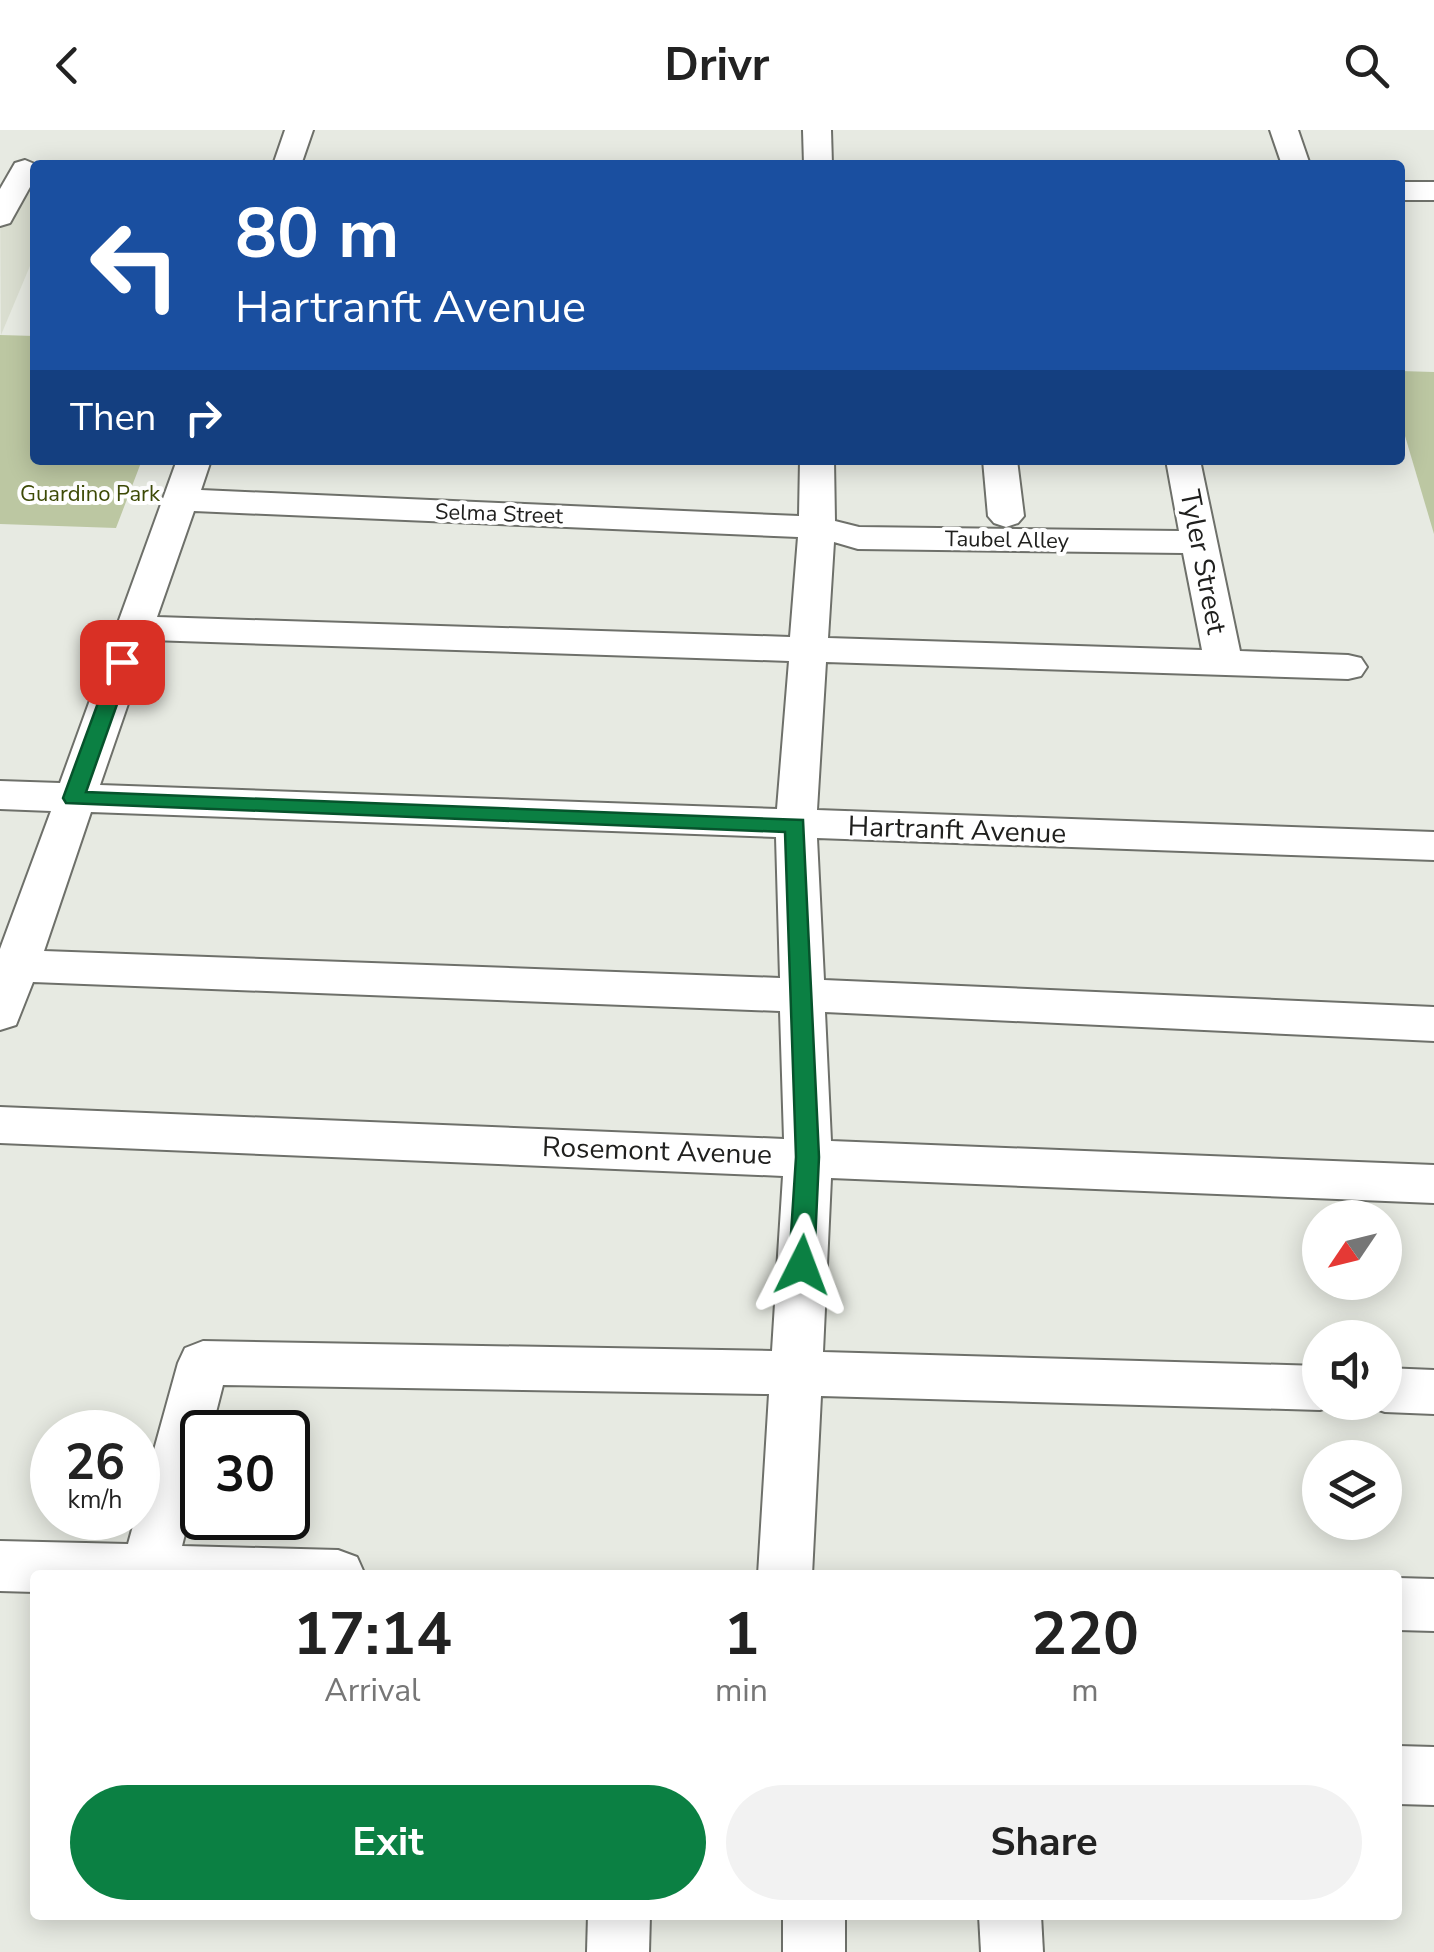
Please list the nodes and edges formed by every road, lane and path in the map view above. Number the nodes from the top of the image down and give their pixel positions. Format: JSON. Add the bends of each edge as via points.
{"nodes":[{"id":1,"x":299,"y":130,"type":"edge"},
{"id":2,"x":817,"y":130,"type":"edge"},
{"id":3,"x":1284,"y":130,"type":"edge"},
{"id":4,"x":289,"y":160,"type":"edge"},
{"id":5,"x":818,"y":160,"type":"edge"},
{"id":6,"x":1294,"y":160,"type":"edge"},
{"id":7,"x":20,"y":169,"type":"edge"},
{"id":8,"x":1405,"y":191,"type":"edge"},
{"id":9,"x":1434,"y":191,"type":"edge"},
{"id":10,"x":0,"y":218,"type":"edge"},
{"id":11,"x":192,"y":465,"type":"edge"},
{"id":12,"x":817,"y":465,"type":"edge"},
{"id":13,"x":1001,"y":465,"type":"edge"},
{"id":14,"x":1184,"y":465,"type":"edge"},
{"id":15,"x":181,"y":500,"type":"junction"},
{"id":16,"x":1006,"y":516,"type":"dead end"},
{"id":17,"x":816,"y":528,"type":"junction"},
{"id":18,"x":1199,"y":542,"type":"junction"},
{"id":19,"x":135,"y":628,"type":"junction"},
{"id":20,"x":808,"y":651,"type":"junction"},
{"id":21,"x":1223,"y":664,"type":"junction"},
{"id":22,"x":1348,"y":667,"type":"dead end"},
{"id":23,"x":0,"y":795,"type":"edge"},
{"id":24,"x":74,"y":798,"type":"junction"},
{"id":25,"x":796,"y":825,"type":"junction"},
{"id":26,"x":1434,"y":846,"type":"edge"},
{"id":27,"x":8,"y":965,"type":"edge"},
{"id":28,"x":802,"y":994,"type":"junction"},
{"id":29,"x":0,"y":1013,"type":"edge"},
{"id":30,"x":1434,"y":1024,"type":"edge"},
{"id":31,"x":0,"y":1124,"type":"edge"},
{"id":32,"x":808,"y":1157,"type":"junction"},
{"id":33,"x":1434,"y":1184,"type":"edge"},
{"id":34,"x":796,"y":1373,"type":"junction"},
{"id":35,"x":1302,"y":1387,"type":"edge"},
{"id":36,"x":1402,"y":1391,"type":"edge"},
{"id":37,"x":1434,"y":1392,"type":"edge"},
{"id":38,"x":0,"y":1566,"type":"edge"},
{"id":39,"x":149,"y":1570,"type":"joint"},
{"id":40,"x":785,"y":1570,"type":"edge"},
{"id":41,"x":1402,"y":1604,"type":"edge"},
{"id":42,"x":1434,"y":1605,"type":"edge"},
{"id":43,"x":1402,"y":1775,"type":"edge"},
{"id":44,"x":1434,"y":1776,"type":"edge"},
{"id":45,"x":618,"y":1920,"type":"edge"},
{"id":46,"x":814,"y":1920,"type":"edge"},
{"id":47,"x":1010,"y":1920,"type":"edge"},
{"id":48,"x":618,"y":1952,"type":"edge"},
{"id":49,"x":814,"y":1952,"type":"edge"},
{"id":50,"x":1012,"y":1952,"type":"edge"}],
"edges":[{"from":1,"to":4,"type":"street"},
{"from":2,"to":5,"type":"street"},
{"from":3,"to":6,"type":"street"},
{"from":7,"to":10,"type":"street"},
{"from":8,"to":9,"type":"street"},
{"from":11,"to":15,"type":"street"},
{"from":12,"to":17,"type":"street"},
{"from":13,"to":16,"type":"street"},
{"from":14,"to":18,"type":"street","name":"Tyler Street"},
{"from":15,"to":17,"type":"street","name":"Selma Street"},
{"from":15,"to":19,"type":"street"},
{"from":17,"to":18,"type":"street","name":"Taubel Alley","via":[[858,538]]},
{"from":17,"to":20,"type":"street"},
{"from":18,"to":21,"type":"street","name":"Tyler Street"},
{"from":19,"to":20,"type":"street"},
{"from":19,"to":24,"type":"street"},
{"from":20,"to":21,"type":"street"},
{"from":20,"to":25,"type":"street"},
{"from":21,"to":22,"type":"street"},
{"from":23,"to":24,"type":"street","name":"Hartranft Avenue"},
{"from":24,"to":25,"type":"street","name":"Hartranft Avenue"},
{"from":24,"to":27,"type":"street"},
{"from":25,"to":26,"type":"street","name":"Hartranft Avenue"},
{"from":25,"to":28,"type":"street"},
{"from":27,"to":28,"type":"street"},
{"from":27,"to":29,"type":"street"},
{"from":28,"to":30,"type":"street"},
{"from":28,"to":32,"type":"street"},
{"from":31,"to":32,"type":"street","name":"Rosemont Avenue"},
{"from":32,"to":33,"type":"street","name":"Rosemont Avenue"},
{"from":32,"to":34,"type":"street"},
{"from":34,"to":35,"type":"street"},
{"from":34,"to":39,"type":"street","via":[[203,1363]]},
{"from":34,"to":40,"type":"street"},
{"from":36,"to":37,"type":"street"},
{"from":38,"to":39,"type":"street"},
{"from":41,"to":42,"type":"street"},
{"from":43,"to":44,"type":"street"},
{"from":45,"to":48,"type":"street"},
{"from":46,"to":49,"type":"street"},
{"from":47,"to":50,"type":"street"}]}
